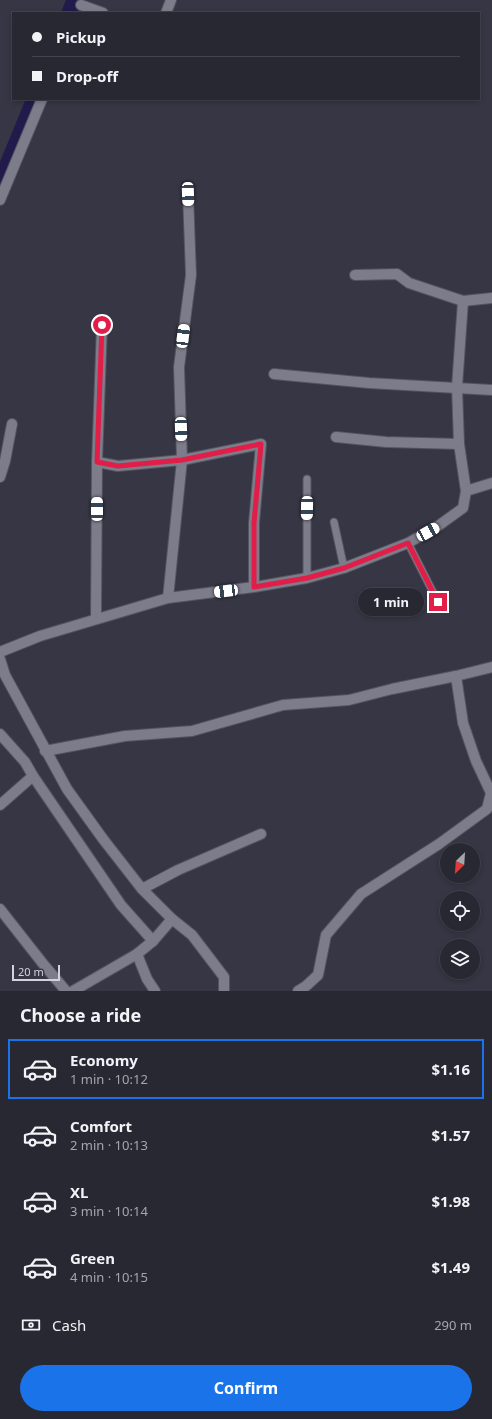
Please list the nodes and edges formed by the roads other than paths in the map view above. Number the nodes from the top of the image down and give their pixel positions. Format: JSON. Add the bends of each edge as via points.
{"nodes":[{"id":1,"x":171,"y":0,"type":"edge"},
{"id":2,"x":81,"y":6,"type":"edge"},
{"id":3,"x":100,"y":12,"type":"edge"},
{"id":4,"x":166,"y":12,"type":"edge"},
{"id":5,"x":42,"y":100,"type":"edge"},
{"id":6,"x":188,"y":194,"type":"dead end"},
{"id":7,"x":0,"y":200,"type":"edge"},
{"id":8,"x":356,"y":275,"type":"dead end"},
{"id":9,"x":492,"y":298,"type":"edge"},
{"id":10,"x":463,"y":301,"type":"junction"},
{"id":11,"x":102,"y":325,"type":"dead end"},
{"id":12,"x":274,"y":374,"type":"dead end"},
{"id":13,"x":457,"y":387,"type":"junction"},
{"id":14,"x":492,"y":390,"type":"edge"},
{"id":15,"x":12,"y":424,"type":"dead end"},
{"id":16,"x":336,"y":437,"type":"dead end"},
{"id":17,"x":459,"y":444,"type":"junction"},
{"id":18,"x":182,"y":460,"type":"junction"},
{"id":19,"x":97,"y":462,"type":"junction"},
{"id":20,"x":0,"y":477,"type":"edge"},
{"id":21,"x":307,"y":479,"type":"dead end"},
{"id":22,"x":492,"y":483,"type":"edge"},
{"id":23,"x":466,"y":491,"type":"junction"},
{"id":24,"x":334,"y":522,"type":"dead end"},
{"id":25,"x":408,"y":543,"type":"junction"},
{"id":26,"x":344,"y":568,"type":"junction"},
{"id":27,"x":307,"y":578,"type":"junction"},
{"id":28,"x":254,"y":587,"type":"junction"},
{"id":29,"x":168,"y":598,"type":"junction"},
{"id":30,"x":438,"y":602,"type":"dead end"},
{"id":31,"x":96,"y":619,"type":"junction"},
{"id":32,"x":0,"y":652,"type":"edge"},
{"id":33,"x":0,"y":659,"type":"edge"},
{"id":34,"x":492,"y":667,"type":"edge"},
{"id":35,"x":456,"y":676,"type":"junction"},
{"id":36,"x":0,"y":734,"type":"edge"},
{"id":37,"x":45,"y":751,"type":"junction"},
{"id":38,"x":33,"y":776,"type":"junction"},
{"id":39,"x":0,"y":805,"type":"edge"},
{"id":40,"x":261,"y":834,"type":"dead end"},
{"id":41,"x":142,"y":889,"type":"junction"},
{"id":42,"x":0,"y":909,"type":"edge"},
{"id":43,"x":172,"y":919,"type":"junction"},
{"id":44,"x":153,"y":941,"type":"junction"},
{"id":45,"x":137,"y":954,"type":"junction"},
{"id":46,"x":66,"y":991,"type":"edge"},
{"id":47,"x":72,"y":991,"type":"edge"},
{"id":48,"x":155,"y":991,"type":"edge"},
{"id":49,"x":224,"y":991,"type":"edge"},
{"id":50,"x":298,"y":991,"type":"edge"}],
"edges":[{"from":1,"to":4,"type":"street"},
{"from":2,"to":3,"type":"street"},
{"from":5,"to":7,"type":"street"},
{"from":6,"to":18,"type":"street","via":[[191,275],[179,367]]},
{"from":8,"to":10,"type":"street","via":[[397,274],[409,283]]},
{"from":9,"to":10,"type":"street"},
{"from":10,"to":13,"type":"street"},
{"from":11,"to":19,"type":"street"},
{"from":12,"to":13,"type":"street","via":[[369,383]]},
{"from":13,"to":14,"type":"street"},
{"from":13,"to":17,"type":"street"},
{"from":15,"to":20,"type":"street"},
{"from":16,"to":17,"type":"street","via":[[386,442]]},
{"from":17,"to":23,"type":"street"},
{"from":18,"to":19,"type":"street","via":[[118,466]]},
{"from":18,"to":28,"type":"street","via":[[261,444],[254,523]]},
{"from":18,"to":29,"type":"street"},
{"from":19,"to":31,"type":"street"},
{"from":21,"to":27,"type":"lane"},
{"from":22,"to":23,"type":"street"},
{"from":23,"to":25,"type":"street","via":[[463,508]]},
{"from":24,"to":26,"type":"lane"},
{"from":25,"to":26,"type":"street"},
{"from":25,"to":30,"type":"lane"},
{"from":26,"to":27,"type":"street"},
{"from":27,"to":28,"type":"street"},
{"from":28,"to":29,"type":"street"},
{"from":29,"to":31,"type":"street"},
{"from":31,"to":32,"type":"street","via":[[40,636]]},
{"from":33,"to":37,"type":"street","via":[[5,675]]},
{"from":34,"to":35,"type":"street"},
{"from":35,"to":37,"type":"street","via":[[349,700],[283,705],[192,731],[125,736]]},
{"from":35,"to":50,"type":"street","via":[[463,723],[476,762],[491,793],[487,809],[439,844],[361,894],[326,935],[318,975]]},
{"from":36,"to":38,"type":"street","via":[[25,762]]},
{"from":37,"to":41,"type":"street","via":[[67,789]]},
{"from":38,"to":39,"type":"street"},
{"from":38,"to":44,"type":"street","via":[[120,905]]},
{"from":40,"to":41,"type":"street","via":[[178,870]]},
{"from":41,"to":43,"type":"street"},
{"from":42,"to":46,"type":"street"},
{"from":43,"to":44,"type":"street"},
{"from":43,"to":49,"type":"street","via":[[192,934],[224,977]]},
{"from":44,"to":45,"type":"street"},
{"from":45,"to":47,"type":"street"},
{"from":45,"to":48,"type":"street"}]}
